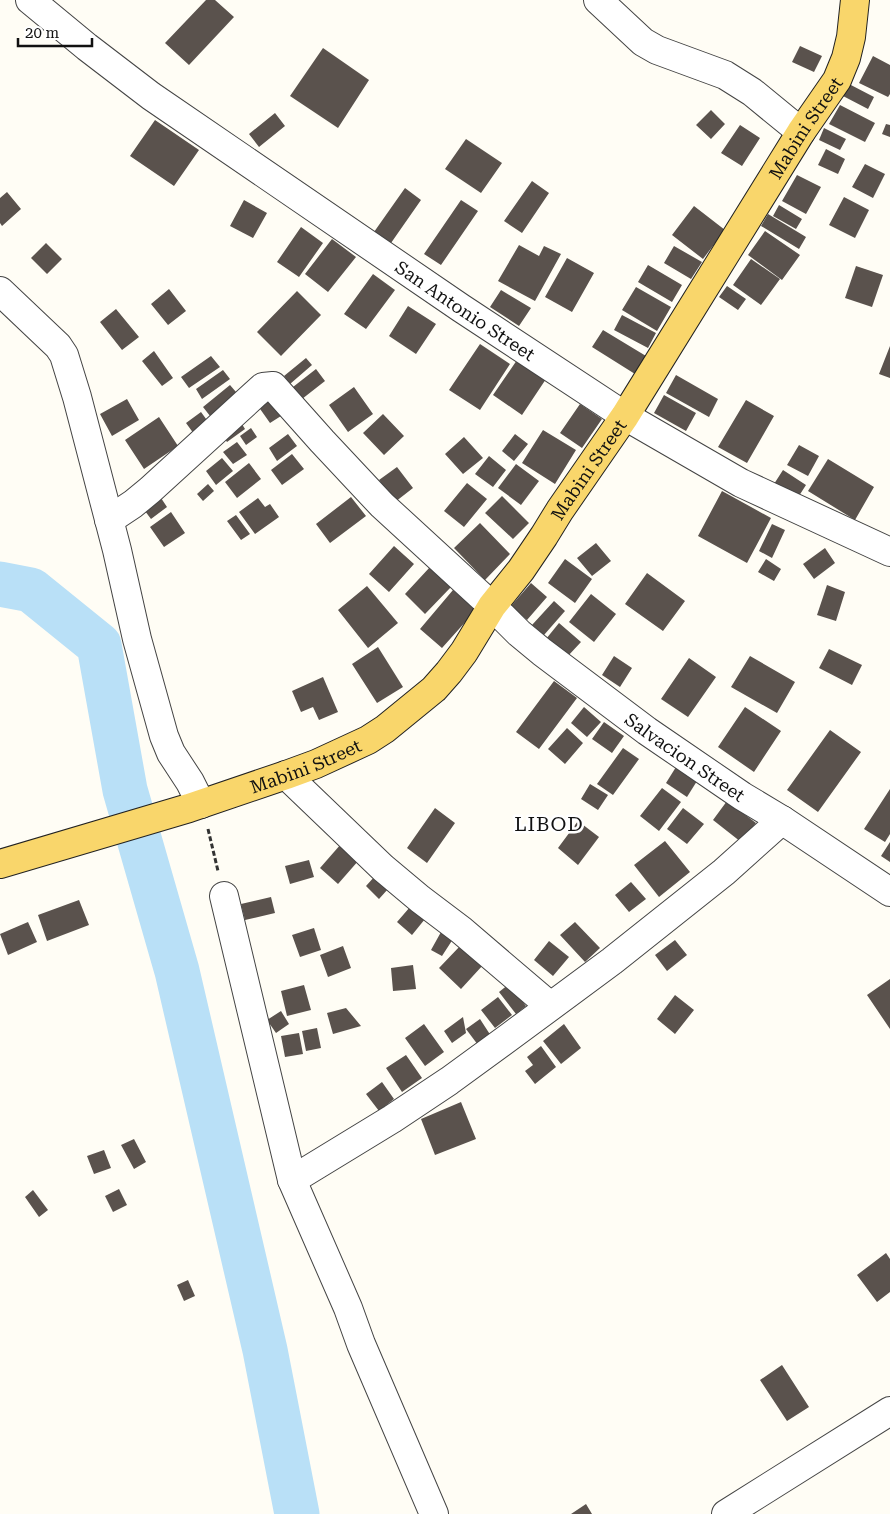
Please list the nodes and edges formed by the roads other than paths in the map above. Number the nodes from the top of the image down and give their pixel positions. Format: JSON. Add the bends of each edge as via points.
{"nodes":[{"id":1,"x":30,"y":0,"type":"edge"},
{"id":2,"x":598,"y":0,"type":"edge"},
{"id":3,"x":854,"y":0,"type":"edge"},
{"id":4,"x":801,"y":132,"type":"junction"},
{"id":5,"x":0,"y":291,"type":"edge"},
{"id":6,"x":625,"y":416,"type":"junction"},
{"id":7,"x":109,"y":520,"type":"junction"},
{"id":8,"x":890,"y":552,"type":"edge"},
{"id":9,"x":492,"y":606,"type":"junction"},
{"id":10,"x":286,"y":775,"type":"junction"},
{"id":11,"x":195,"y":806,"type":"junction"},
{"id":12,"x":782,"y":820,"type":"junction"},
{"id":13,"x":0,"y":864,"type":"edge"},
{"id":14,"x":890,"y":892,"type":"edge"},
{"id":15,"x":224,"y":896,"type":"road end"},
{"id":16,"x":550,"y":1006,"type":"junction"},
{"id":17,"x":292,"y":1180,"type":"junction"},
{"id":18,"x":890,"y":1411,"type":"edge"},
{"id":19,"x":434,"y":1514,"type":"edge"},
{"id":20,"x":726,"y":1514,"type":"edge"}],
"edges":[{"from":1,"to":6,"type":"street","name":"San Antonio Street","via":[[151,96]]},
{"from":2,"to":4,"type":"street","via":[[643,42],[726,76],[752,92]]},
{"from":3,"to":4,"type":"main road","name":"Mabini Street","via":[[851,37],[838,80]]},
{"from":4,"to":6,"type":"main road","name":"Mabini Street"},
{"from":5,"to":7,"type":"street","via":[[64,355]]},
{"from":6,"to":8,"type":"street","name":"San Antonio Street","via":[[741,483]]},
{"from":6,"to":9,"type":"main road","name":"Mabini Street","via":[[521,570]]},
{"from":7,"to":9,"type":"street","name":"Salvacion Street","via":[[150,490],[263,387],[273,386],[382,505]]},
{"from":7,"to":11,"type":"street","via":[[164,736],[190,782]]},
{"from":9,"to":10,"type":"main road","name":"Mabini Street","via":[[449,672],[434,690],[404,715],[368,740]]},
{"from":9,"to":12,"type":"street","name":"Salvacion Street","via":[[542,652],[647,731]]},
{"from":10,"to":11,"type":"main road","name":"Mabini Street"},
{"from":10,"to":16,"type":"street","via":[[383,868]]},
{"from":11,"to":13,"type":"main road","name":"Mabini Street"},
{"from":12,"to":14,"type":"street","name":"Salvacion Street"},
{"from":12,"to":16,"type":"street","via":[[724,872]]},
{"from":15,"to":17,"type":"street"},
{"from":16,"to":17,"type":"street","via":[[456,1076]]},
{"from":17,"to":19,"type":"street"},
{"from":18,"to":20,"type":"street"}]}
